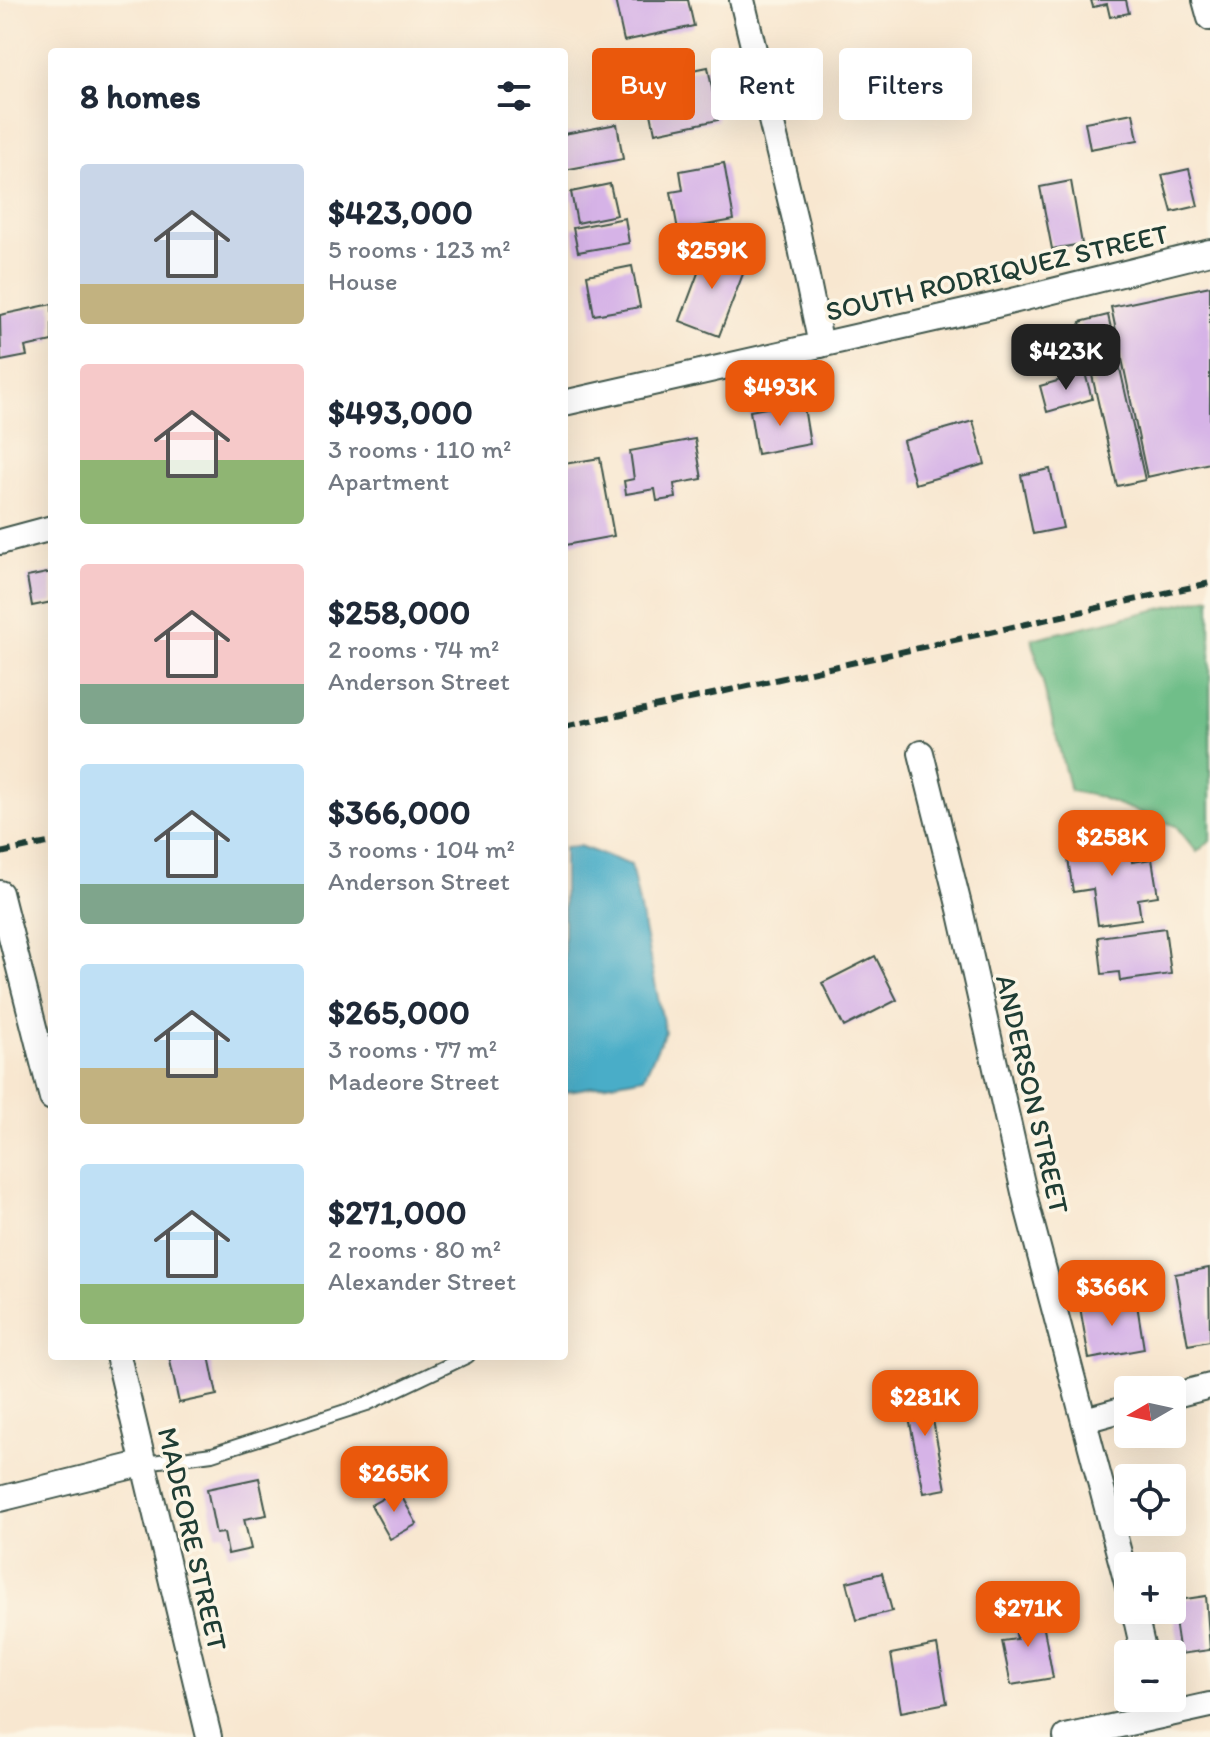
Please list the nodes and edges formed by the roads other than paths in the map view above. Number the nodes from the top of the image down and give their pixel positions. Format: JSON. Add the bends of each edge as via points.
{"nodes":[{"id":1,"x":742,"y":0,"type":"edge"},
{"id":2,"x":1205,"y":0,"type":"edge"},
{"id":3,"x":1210,"y":18,"type":"edge"},
{"id":4,"x":1210,"y":252,"type":"edge"},
{"id":5,"x":821,"y":345,"type":"junction"},
{"id":6,"x":568,"y":402,"type":"edge"},
{"id":7,"x":48,"y":529,"type":"edge"},
{"id":8,"x":0,"y":542,"type":"edge"},
{"id":9,"x":921,"y":753,"type":"dead end"},
{"id":10,"x":0,"y":893,"type":"edge"},
{"id":11,"x":48,"y":1082,"type":"edge"},
{"id":12,"x":119,"y":1360,"type":"edge"},
{"id":13,"x":460,"y":1360,"type":"edge"},
{"id":14,"x":1210,"y":1386,"type":"edge"},
{"id":15,"x":1186,"y":1392,"type":"edge"},
{"id":16,"x":1114,"y":1412,"type":"edge"},
{"id":17,"x":1085,"y":1420,"type":"junction"},
{"id":18,"x":145,"y":1463,"type":"junction"},
{"id":19,"x":0,"y":1499,"type":"edge"},
{"id":20,"x":1119,"y":1552,"type":"edge"},
{"id":21,"x":1186,"y":1705,"type":"edge"},
{"id":22,"x":1210,"y":1705,"type":"edge"},
{"id":23,"x":1139,"y":1712,"type":"edge"},
{"id":24,"x":209,"y":1737,"type":"edge"},
{"id":25,"x":1066,"y":1737,"type":"edge"}],
"edges":[{"from":1,"to":5,"type":"street"},
{"from":2,"to":3,"type":"street"},
{"from":4,"to":5,"type":"street","name":"SOUTH RODRIQUEZ STREET"},
{"from":5,"to":6,"type":"street","name":"SOUTH RODRIQUEZ STREET"},
{"from":7,"to":8,"type":"street"},
{"from":9,"to":17,"type":"street","name":"ANDERSON STREET","via":[[1028,1210]]},
{"from":10,"to":11,"type":"street"},
{"from":12,"to":18,"type":"street","name":"MADEORE STREET"},
{"from":13,"to":18,"type":"lane","via":[[367,1404],[212,1454]]},
{"from":14,"to":15,"type":"street"},
{"from":16,"to":17,"type":"street"},
{"from":17,"to":20,"type":"street","name":"ANDERSON STREET"},
{"from":18,"to":19,"type":"street"},
{"from":18,"to":24,"type":"street","name":"MADEORE STREET"},
{"from":21,"to":22,"type":"street"},
{"from":23,"to":25,"type":"street"}]}
